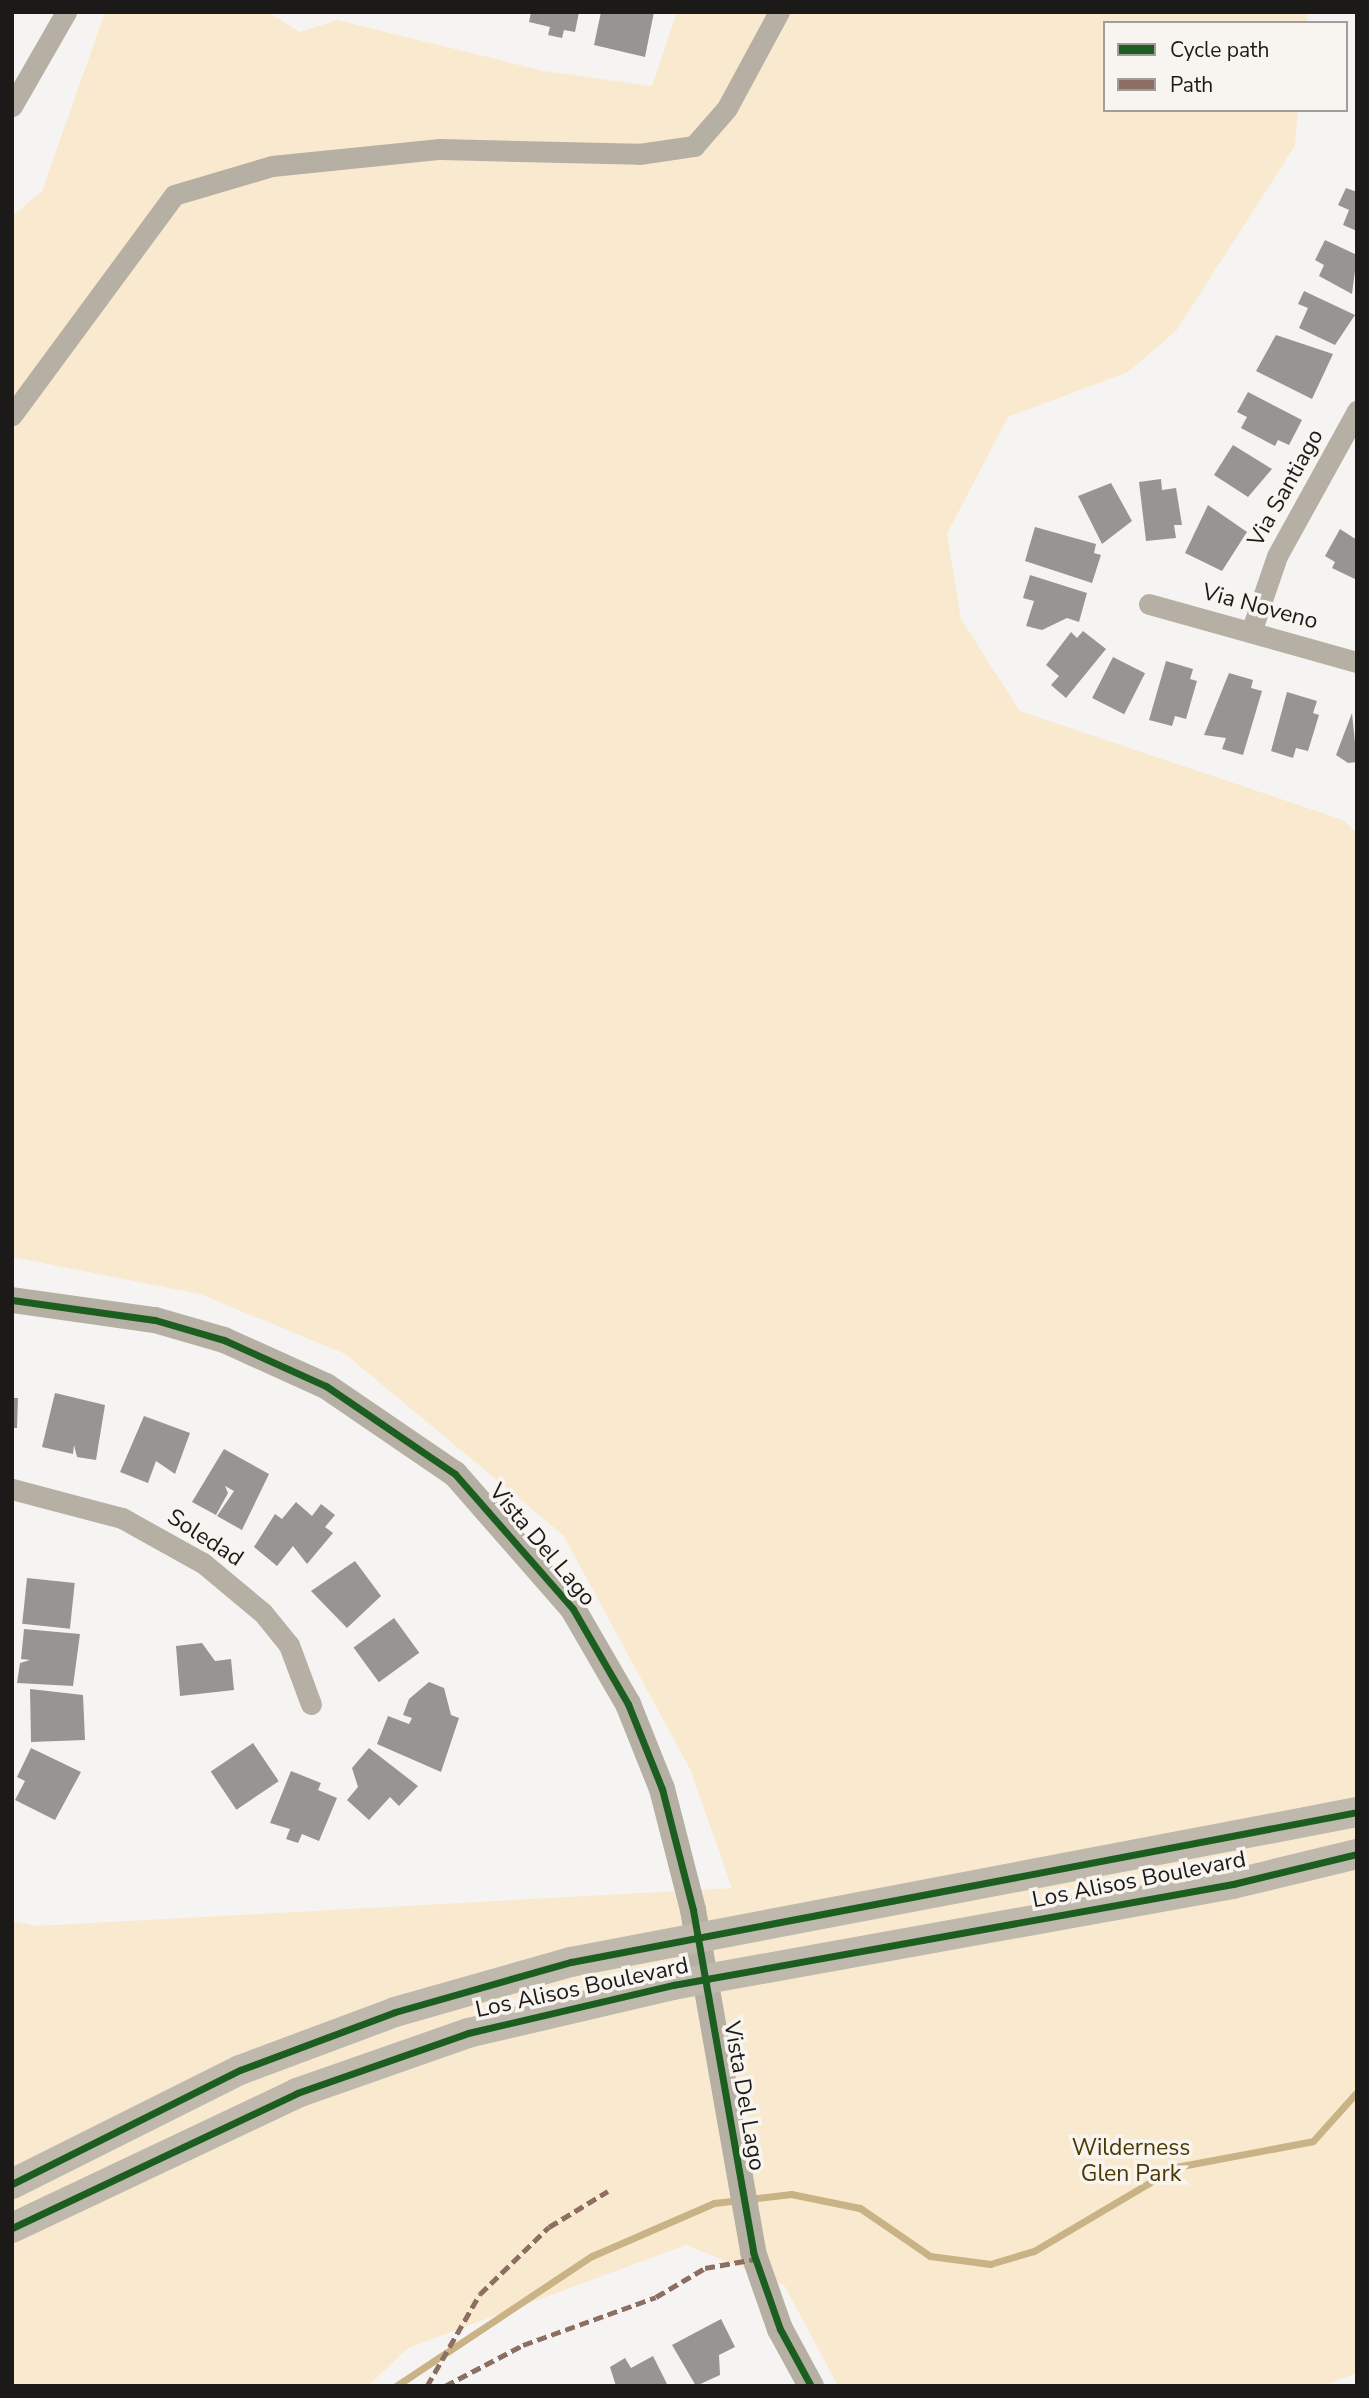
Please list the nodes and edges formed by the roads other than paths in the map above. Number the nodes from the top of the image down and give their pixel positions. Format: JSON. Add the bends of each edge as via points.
{"nodes":[{"id":1,"x":65,"y":12,"type":"edge"},
{"id":2,"x":779,"y":12,"type":"edge"},
{"id":3,"x":12,"y":106,"type":"edge"},
{"id":4,"x":1357,"y":411,"type":"edge"},
{"id":5,"x":12,"y":415,"type":"edge"},
{"id":6,"x":1149,"y":604,"type":"dead end"},
{"id":7,"x":1251,"y":632,"type":"junction"},
{"id":8,"x":1357,"y":662,"type":"edge"},
{"id":9,"x":12,"y":1300,"type":"edge"},
{"id":10,"x":12,"y":1489,"type":"edge"},
{"id":11,"x":311,"y":1704,"type":"dead end"},
{"id":12,"x":1357,"y":1812,"type":"edge"},
{"id":13,"x":1357,"y":1854,"type":"edge"},
{"id":14,"x":696,"y":1942,"type":"junction"},
{"id":15,"x":703,"y":1981,"type":"junction"},
{"id":16,"x":12,"y":2184,"type":"edge"},
{"id":17,"x":12,"y":2228,"type":"edge"},
{"id":18,"x":811,"y":2386,"type":"edge"}],
"edges":[{"from":1,"to":3,"type":"street"},
{"from":2,"to":5,"type":"street","via":[[727,108],[694,146],[639,154],[440,149],[272,166],[174,195]]},
{"from":4,"to":7,"type":"street","name":"Via Santiago","via":[[1277,556]]},
{"from":6,"to":7,"type":"street","name":"Via Noveno"},
{"from":7,"to":8,"type":"street","name":"Via Noveno"},
{"from":9,"to":14,"type":"street","name":"Vista Del Lago","via":[[104,1309],[224,1340],[368,1410],[454,1474],[565,1598],[628,1704],[662,1789]]},
{"from":10,"to":11,"type":"street","name":"Soledad","via":[[122,1518],[203,1563],[263,1613],[289,1645]]},
{"from":12,"to":14,"type":"main road","name":"Los Alisos Boulevard"},
{"from":13,"to":15,"type":"main road","name":"Los Alisos Boulevard","via":[[1233,1884]]},
{"from":14,"to":15,"type":"street","name":"Vista Del Lago"},
{"from":14,"to":16,"type":"main road","name":"Los Alisos Boulevard","via":[[571,1962],[395,2012],[240,2070]]},
{"from":15,"to":17,"type":"main road","name":"Los Alisos Boulevard","via":[[468,2033],[297,2093]]},
{"from":15,"to":18,"type":"street","name":"Vista Del Lago","via":[[747,2229],[764,2290]]}]}
